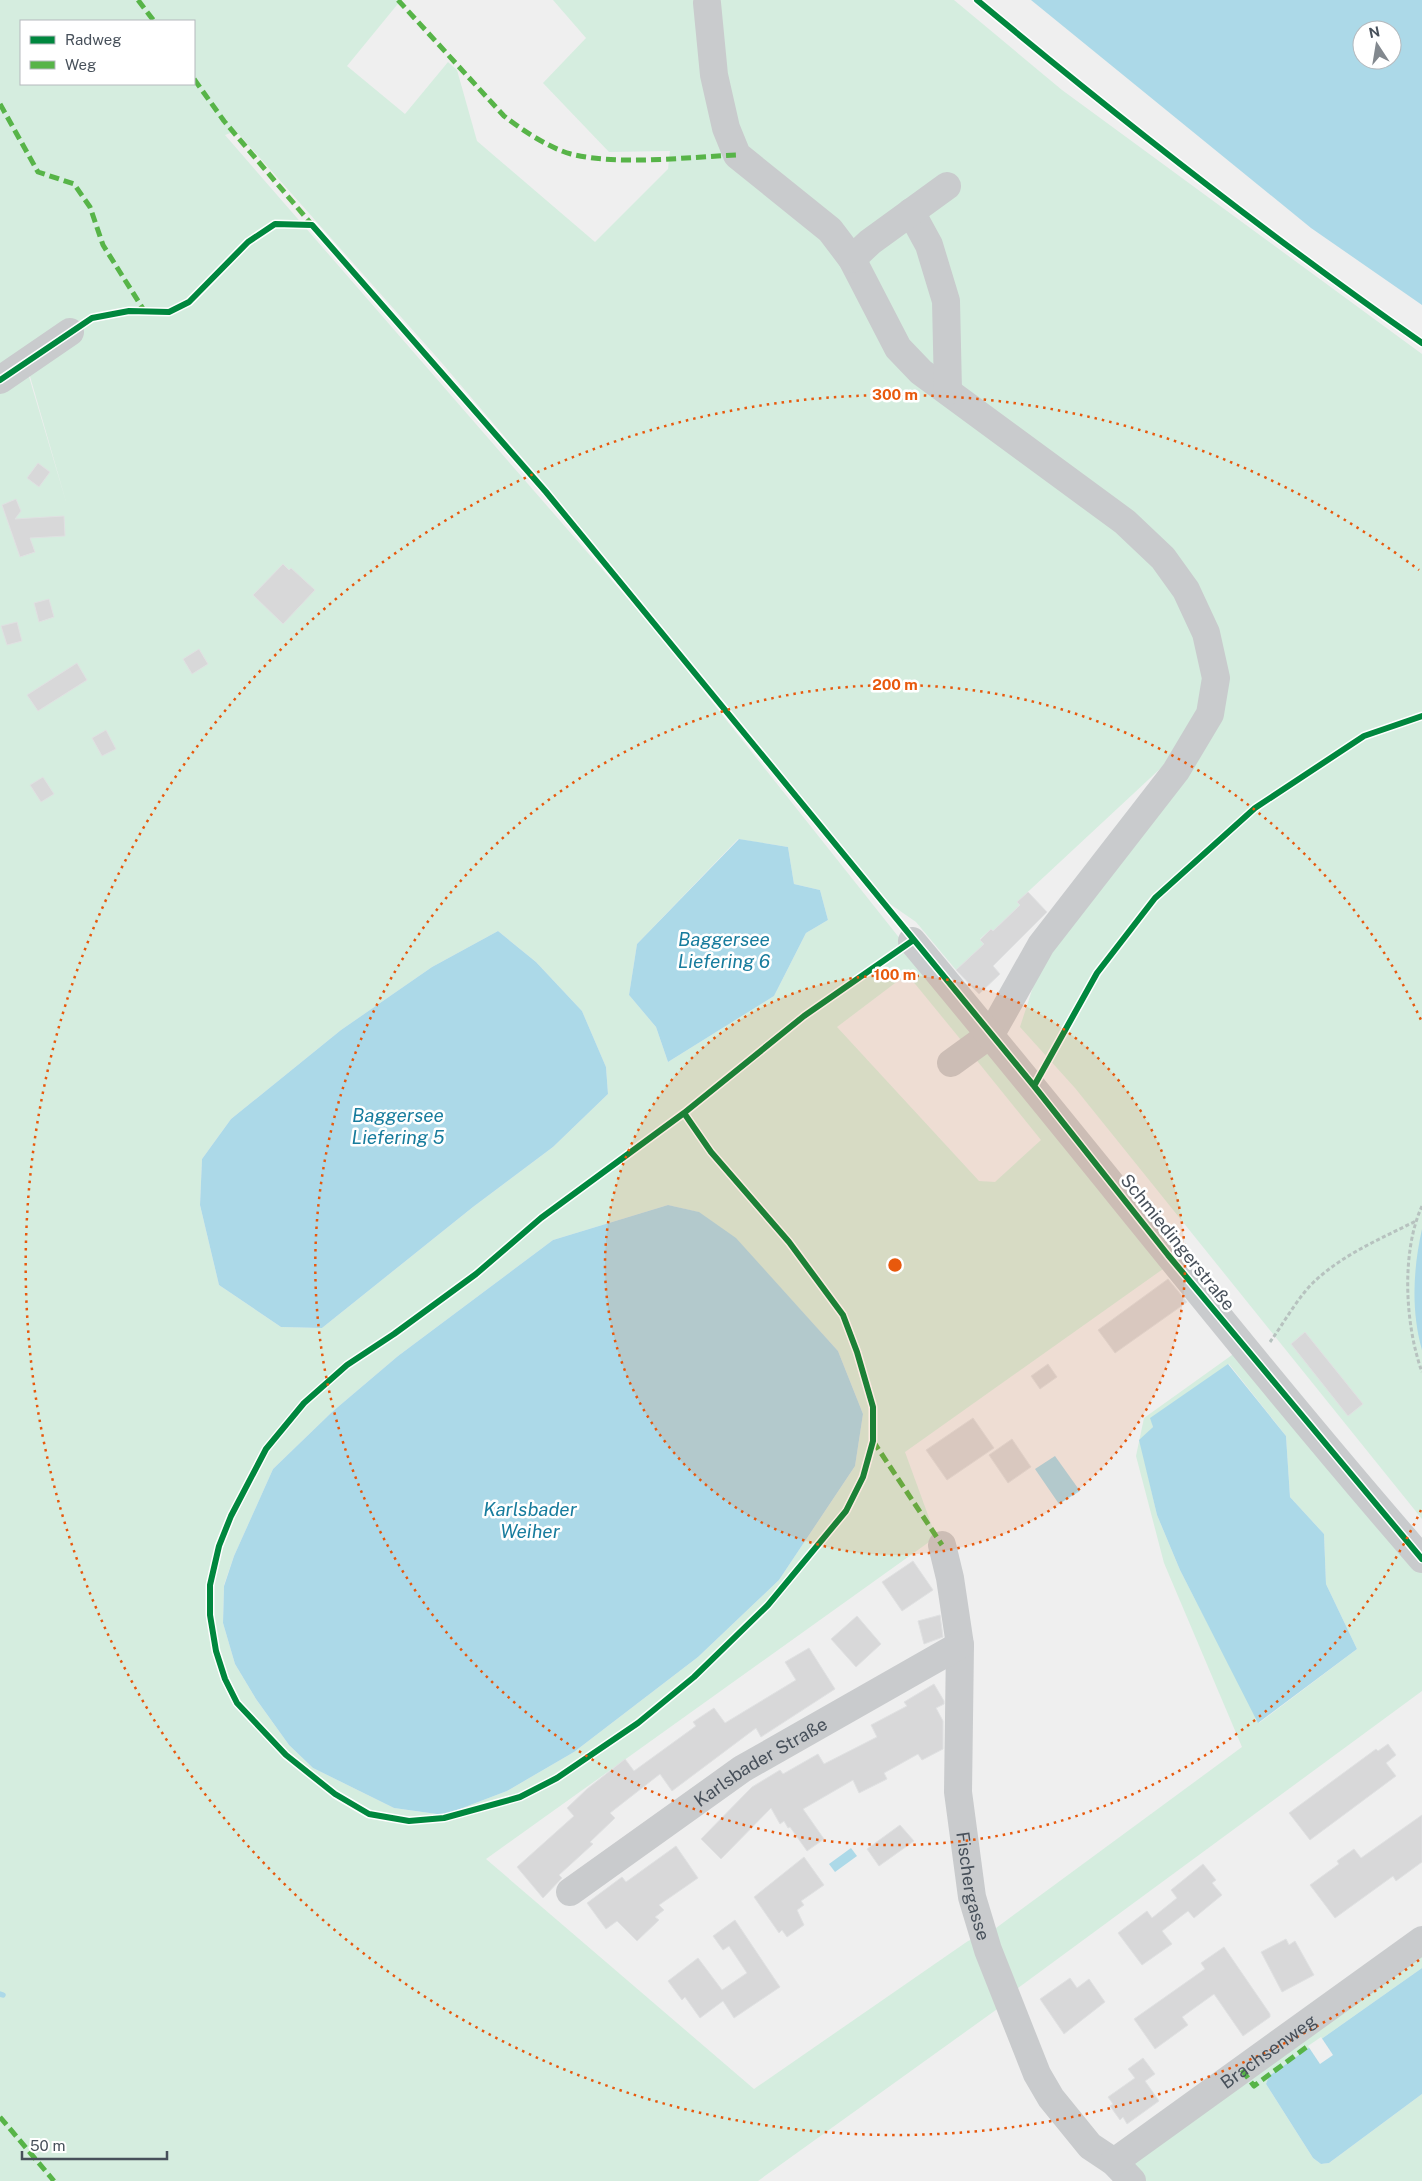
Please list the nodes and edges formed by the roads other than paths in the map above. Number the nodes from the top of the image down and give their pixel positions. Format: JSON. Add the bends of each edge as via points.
{"nodes":[{"id":1,"x":708,"y":3,"type":"dead end"},
{"id":2,"x":947,"y":186,"type":"dead end"},
{"id":3,"x":911,"y":212,"type":"junction"},
{"id":4,"x":852,"y":259,"type":"junction"},
{"id":5,"x":70,"y":332,"type":"dead end"},
{"id":6,"x":0,"y":380,"type":"edge"},
{"id":7,"x":948,"y":391,"type":"junction"},
{"id":8,"x":912,"y":941,"type":"dead end"},
{"id":9,"x":991,"y":1034,"type":"junction"},
{"id":10,"x":951,"y":1063,"type":"dead end"},
{"id":11,"x":942,"y":1545,"type":"dead end"},
{"id":12,"x":1422,"y":1560,"type":"edge"},
{"id":13,"x":960,"y":1644,"type":"junction"},
{"id":14,"x":570,"y":1892,"type":"dead end"},
{"id":15,"x":1422,"y":1940,"type":"edge"},
{"id":16,"x":1123,"y":2172,"type":"edge"}],
"edges":[{"from":1,"to":4,"type":"street","via":[[714,75],[726,128],[737,155],[830,230]]},
{"from":2,"to":3,"type":"street"},
{"from":3,"to":4,"type":"street"},
{"from":3,"to":7,"type":"street","via":[[929,245],[946,301]]},
{"from":4,"to":7,"type":"street","via":[[898,348],[921,372]]},
{"from":5,"to":6,"type":"street"},
{"from":7,"to":9,"type":"street","via":[[1125,522],[1163,558],[1186,590],[1206,633],[1216,678],[1210,714],[1176,771],[1041,945]]},
{"from":8,"to":9,"type":"street","name":"Schmiedingerstraße"},
{"from":9,"to":10,"type":"street"},
{"from":9,"to":12,"type":"street","name":"Schmiedingerstraße","via":[[1256,1362]]},
{"from":11,"to":13,"type":"street","name":"Fischergasse"},
{"from":13,"to":14,"type":"street","name":"Karlsbader Straße","via":[[742,1769]]},
{"from":13,"to":16,"type":"street","name":"Fischergasse","via":[[958,1792],[972,1897],[988,1950],[1037,2074],[1051,2098],[1090,2146]]},
{"from":15,"to":16,"type":"street","name":"Brachsenweg"}]}
